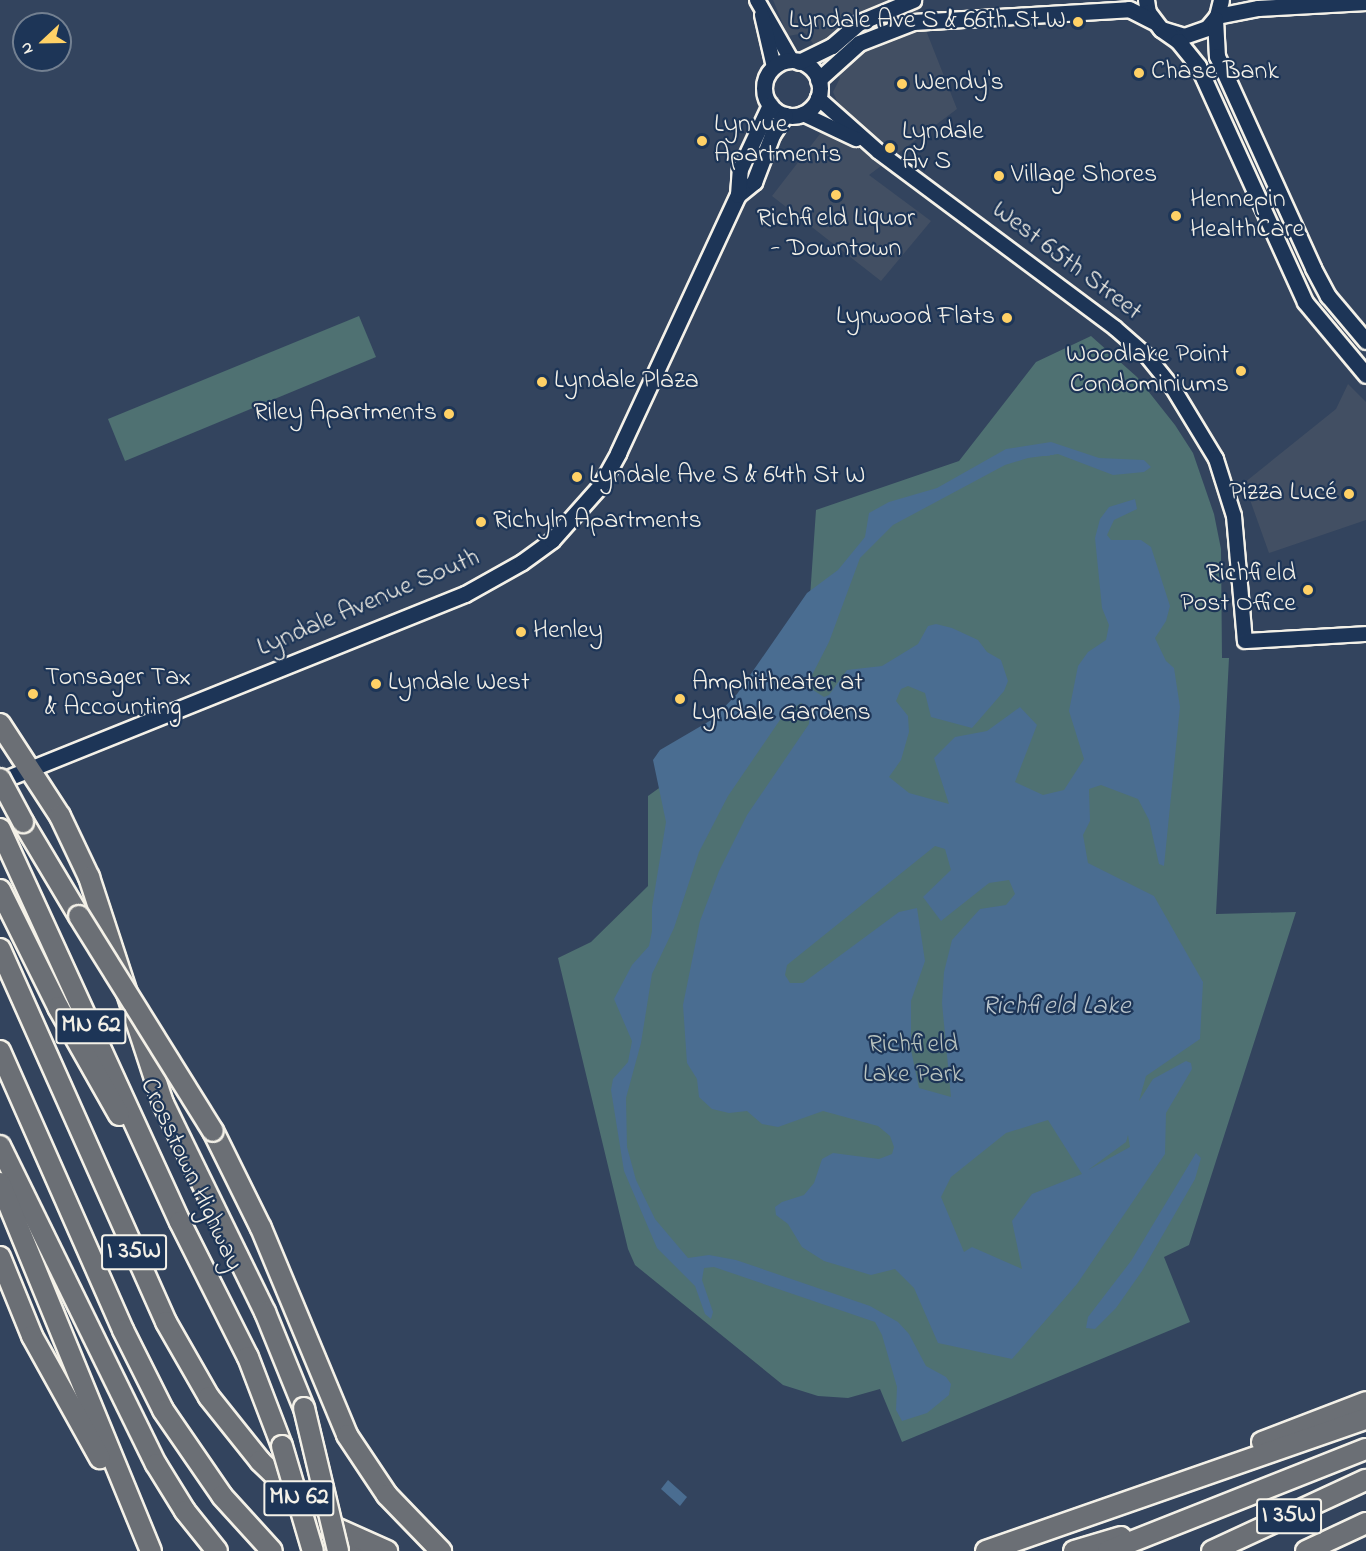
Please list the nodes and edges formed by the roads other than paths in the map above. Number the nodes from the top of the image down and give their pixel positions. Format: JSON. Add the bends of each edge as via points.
{"nodes":[{"id":1,"x":913,"y":0,"type":"edge"},
{"id":2,"x":1146,"y":0,"type":"edge"},
{"id":3,"x":1221,"y":0,"type":"edge"},
{"id":4,"x":758,"y":1,"type":"edge"},
{"id":5,"x":1362,"y":2,"type":"edge"},
{"id":6,"x":1216,"y":18,"type":"junction"},
{"id":7,"x":1157,"y":25,"type":"junction"},
{"id":8,"x":796,"y":61,"type":"junction"},
{"id":9,"x":774,"y":67,"type":"junction"},
{"id":10,"x":818,"y":80,"type":"junction"},
{"id":11,"x":818,"y":98,"type":"junction"},
{"id":12,"x":770,"y":105,"type":"junction"},
{"id":13,"x":803,"y":114,"type":"junction"},
{"id":14,"x":785,"y":115,"type":"junction"},
{"id":15,"x":879,"y":152,"type":"junction"},
{"id":16,"x":738,"y":195,"type":"junction"},
{"id":17,"x":1366,"y":341,"type":"edge"},
{"id":18,"x":1366,"y":375,"type":"edge"},
{"id":19,"x":1366,"y":634,"type":"edge"},
{"id":20,"x":0,"y":724,"type":"edge"},
{"id":21,"x":28,"y":769,"type":"junction"},
{"id":22,"x":0,"y":780,"type":"edge"},
{"id":23,"x":1,"y":830,"type":"edge"},
{"id":24,"x":0,"y":890,"type":"edge"},
{"id":25,"x":0,"y":949,"type":"edge"},
{"id":26,"x":0,"y":1051,"type":"edge"},
{"id":27,"x":0,"y":1146,"type":"edge"},
{"id":28,"x":0,"y":1182,"type":"edge"},
{"id":29,"x":180,"y":1222,"type":"junction"},
{"id":30,"x":0,"y":1257,"type":"edge"},
{"id":31,"x":1366,"y":1402,"type":"edge"},
{"id":32,"x":1366,"y":1419,"type":"edge"},
{"id":33,"x":1366,"y":1449,"type":"edge"},
{"id":34,"x":1366,"y":1480,"type":"edge"},
{"id":35,"x":1161,"y":1487,"type":"junction"},
{"id":36,"x":1219,"y":1508,"type":"junction"},
{"id":37,"x":321,"y":1523,"type":"junction"},
{"id":38,"x":1366,"y":1523,"type":"edge"},
{"id":39,"x":150,"y":1551,"type":"edge"},
{"id":40,"x":217,"y":1551,"type":"edge"},
{"id":41,"x":272,"y":1551,"type":"edge"},
{"id":42,"x":314,"y":1551,"type":"edge"},
{"id":43,"x":338,"y":1551,"type":"edge"},
{"id":44,"x":354,"y":1551,"type":"edge"},
{"id":45,"x":387,"y":1551,"type":"edge"},
{"id":46,"x":441,"y":1551,"type":"edge"},
{"id":47,"x":986,"y":1551,"type":"edge"},
{"id":48,"x":1074,"y":1551,"type":"edge"},
{"id":49,"x":1108,"y":1551,"type":"edge"},
{"id":50,"x":1212,"y":1551,"type":"edge"},
{"id":51,"x":1306,"y":1551,"type":"edge"}],
"edges":[{"from":1,"to":8,"type":"main road","via":[[858,22],[831,46]]},
{"from":2,"to":7,"type":"main road"},
{"from":3,"to":6,"type":"main road"},
{"from":4,"to":8,"type":"street"},
{"from":4,"to":9,"type":"street"},
{"from":5,"to":6,"type":"main road","via":[[1258,8]]},
{"from":6,"to":7,"type":"main road","via":[[1196,34],[1172,35]]},
{"from":6,"to":17,"type":"main road","via":[[1217,57],[1313,268],[1347,323]]},
{"from":7,"to":10,"type":"main road","via":[[1129,9],[913,22],[859,43]]},
{"from":7,"to":18,"type":"main road","via":[[1178,41],[1198,66],[1305,302],[1328,335]]},
{"from":8,"to":9,"type":"main road"},
{"from":8,"to":10,"type":"main road"},
{"from":9,"to":12,"type":"main road","name":"Lyndale Avenue South","via":[[764,90]]},
{"from":10,"to":11,"type":"main road"},
{"from":11,"to":13,"type":"main road"},
{"from":11,"to":15,"type":"street","name":"West 65th Street"},
{"from":12,"to":14,"type":"main road"},
{"from":12,"to":16,"type":"main road","name":"Lyndale Avenue South","via":[[741,169]]},
{"from":13,"to":14,"type":"main road"},
{"from":13,"to":15,"type":"street","name":"West 65th Street"},
{"from":14,"to":16,"type":"main road","name":"Lyndale Avenue South","via":[[772,135],[754,182]]},
{"from":15,"to":19,"type":"street","name":"West 65th Street","via":[[1115,328],[1147,356],[1173,388],[1216,459],[1234,516],[1245,641]]},
{"from":16,"to":21,"type":"main road","name":"Lyndale Avenue South","via":[[618,453],[600,486],[552,540],[465,594]]},
{"from":20,"to":21,"type":"highway"},
{"from":21,"to":22,"type":"main road","name":"Lyndale Avenue South"},
{"from":21,"to":43,"type":"highway","bridge":true,"via":[[60,816],[89,877],[163,1103],[265,1312],[304,1408]]},
{"from":22,"to":46,"type":"highway","bridge":true,"via":[[79,916],[213,1131],[261,1228],[347,1435],[387,1496]]},
{"from":23,"to":29,"type":"highway","name":"Crosstown Highway","number":"MN 62"},
{"from":24,"to":29,"type":"highway","via":[[58,1007]]},
{"from":25,"to":37,"type":"highway","number":"I 35W","via":[[166,1322],[209,1396],[260,1461]]},
{"from":26,"to":41,"type":"highway","number":"I 35W","via":[[123,1330],[163,1410],[222,1496]]},
{"from":27,"to":40,"type":"highway","via":[[156,1464],[185,1512]]},
{"from":28,"to":39,"type":"highway"},
{"from":29,"to":42,"type":"highway","name":"Crosstown Highway","number":"MN 62","bridge":true,"via":[[248,1358],[282,1446]]},
{"from":30,"to":39,"type":"highway","via":[[32,1336]]},
{"from":31,"to":35,"type":"highway","via":[[1194,1470]]},
{"from":32,"to":35,"type":"highway"},
{"from":33,"to":36,"type":"highway"},
{"from":34,"to":50,"type":"highway","number":"I 35W"},
{"from":35,"to":47,"type":"highway"},
{"from":36,"to":48,"type":"highway"},
{"from":36,"to":49,"type":"highway"},
{"from":37,"to":44,"type":"highway","number":"I 35W"},
{"from":37,"to":45,"type":"highway"},
{"from":38,"to":51,"type":"highway","number":"I 35W"}]}
